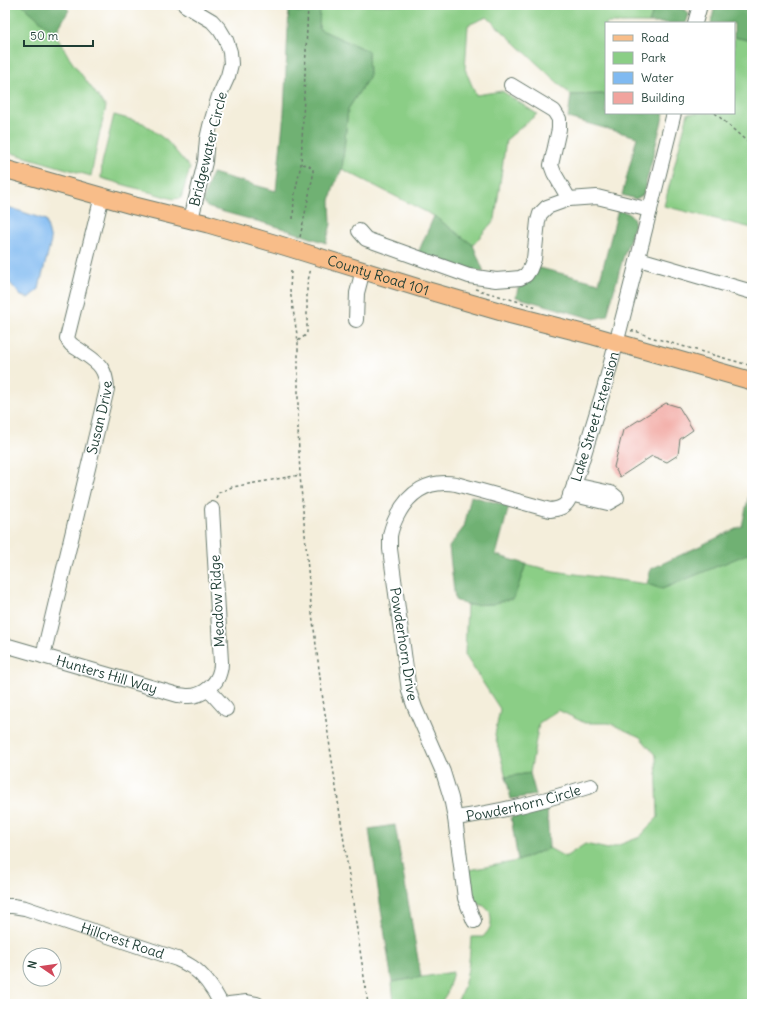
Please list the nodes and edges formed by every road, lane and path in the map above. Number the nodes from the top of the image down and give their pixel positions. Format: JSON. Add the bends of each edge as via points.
{"nodes":[{"id":1,"x":185,"y":5,"type":"edge"},
{"id":2,"x":308,"y":5,"type":"edge"},
{"id":3,"x":700,"y":5,"type":"edge"},
{"id":4,"x":696,"y":22,"type":"edge"},
{"id":5,"x":511,"y":85,"type":"dead end"},
{"id":6,"x":674,"y":114,"type":"edge"},
{"id":7,"x":716,"y":114,"type":"edge"},
{"id":8,"x":752,"y":146,"type":"edge"},
{"id":9,"x":301,"y":164,"type":"junction"},
{"id":10,"x":5,"y":168,"type":"edge"},
{"id":11,"x":102,"y":196,"type":"junction"},
{"id":12,"x":569,"y":199,"type":"junction"},
{"id":13,"x":650,"y":210,"type":"junction"},
{"id":14,"x":293,"y":219,"type":"dead end"},
{"id":15,"x":191,"y":220,"type":"junction"},
{"id":16,"x":359,"y":231,"type":"dead end"},
{"id":17,"x":300,"y":239,"type":"dead end"},
{"id":18,"x":639,"y":259,"type":"junction"},
{"id":19,"x":310,"y":269,"type":"dead end"},
{"id":20,"x":363,"y":270,"type":"junction"},
{"id":21,"x":291,"y":272,"type":"dead end"},
{"id":22,"x":472,"y":289,"type":"dead end"},
{"id":23,"x":752,"y":292,"type":"edge"},
{"id":24,"x":537,"y":307,"type":"dead end"},
{"id":25,"x":356,"y":320,"type":"dead end"},
{"id":26,"x":619,"y":336,"type":"junction"},
{"id":27,"x":298,"y":342,"type":"junction"},
{"id":28,"x":752,"y":366,"type":"edge"},
{"id":29,"x":752,"y":381,"type":"edge"},
{"id":30,"x":300,"y":475,"type":"junction"},
{"id":31,"x":212,"y":509,"type":"joint"},
{"id":32,"x":390,"y":549,"type":"joint"},
{"id":33,"x":5,"y":645,"type":"edge"},
{"id":34,"x":43,"y":656,"type":"junction"},
{"id":35,"x":208,"y":689,"type":"junction"},
{"id":36,"x":226,"y":709,"type":"dead end"},
{"id":37,"x":591,"y":786,"type":"dead end"},
{"id":38,"x":455,"y":818,"type":"junction"},
{"id":39,"x":5,"y":906,"type":"edge"},
{"id":40,"x":474,"y":921,"type":"dead end"},
{"id":41,"x":222,"y":1004,"type":"edge"},
{"id":42,"x":229,"y":1004,"type":"edge"},
{"id":43,"x":257,"y":1004,"type":"edge"},
{"id":44,"x":368,"y":1004,"type":"edge"}],
"edges":[{"from":1,"to":15,"type":"street","name":"Bridgewater Circle","via":[[212,21],[220,30],[230,52],[231,64],[210,126],[205,162]]},
{"from":2,"to":9,"type":"path"},
{"from":3,"to":4,"type":"street"},
{"from":5,"to":12,"type":"street","via":[[554,111],[559,119],[551,165]]},
{"from":6,"to":13,"type":"street","name":"Lake Street Extension"},
{"from":7,"to":8,"type":"path"},
{"from":9,"to":14,"type":"path","via":[[294,198]]},
{"from":9,"to":17,"type":"path","via":[[312,169],[313,176]]},
{"from":10,"to":11,"type":"main road","name":"County Road 101"},
{"from":11,"to":15,"type":"main road","name":"County Road 101"},
{"from":11,"to":34,"type":"street","name":"Susan Drive","via":[[67,338],[69,343],[101,367],[107,389]]},
{"from":12,"to":13,"type":"street","via":[[597,197]]},
{"from":12,"to":16,"type":"street","via":[[547,207],[540,214],[534,259],[526,275],[520,278],[496,280],[469,276],[366,239]]},
{"from":13,"to":18,"type":"street","name":"Lake Street Extension"},
{"from":15,"to":20,"type":"main road","name":"County Road 101"},
{"from":18,"to":23,"type":"street"},
{"from":18,"to":26,"type":"street","name":"Lake Street Extension"},
{"from":19,"to":27,"type":"path","via":[[307,332]]},
{"from":20,"to":25,"type":"street","via":[[357,293]]},
{"from":20,"to":26,"type":"main road","name":"County Road 101","via":[[512,315]]},
{"from":21,"to":27,"type":"path","via":[[290,290]]},
{"from":22,"to":24,"type":"path"},
{"from":26,"to":28,"type":"path","via":[[634,330]]},
{"from":26,"to":29,"type":"main road","name":"County Road 101"},
{"from":26,"to":32,"type":"street","name":"Lake Street Extension","via":[[591,433],[568,502],[563,507],[550,510],[448,482],[433,484],[408,498],[400,509],[390,535]]},
{"from":27,"to":30,"type":"path"},
{"from":30,"to":31,"type":"path","via":[[232,487],[218,493]]},
{"from":30,"to":44,"type":"path","via":[[321,686]]},
{"from":31,"to":35,"type":"street","name":"Meadow Ridge","via":[[221,662],[218,677]]},
{"from":32,"to":38,"type":"street","name":"Powderhorn Drive","via":[[409,691],[443,772]]},
{"from":33,"to":34,"type":"street","name":"Hunters Hill Way"},
{"from":34,"to":35,"type":"street","name":"Hunters Hill Way","via":[[178,695],[199,695]]},
{"from":35,"to":36,"type":"street"},
{"from":37,"to":38,"type":"street","name":"Powderhorn Circle","via":[[502,810]]},
{"from":38,"to":40,"type":"street","name":"Powderhorn Drive","via":[[464,898]]},
{"from":39,"to":41,"type":"street","name":"Hillcrest Road","via":[[25,908],[177,959],[192,967],[204,978]]},
{"from":42,"to":43,"type":"street"}]}
